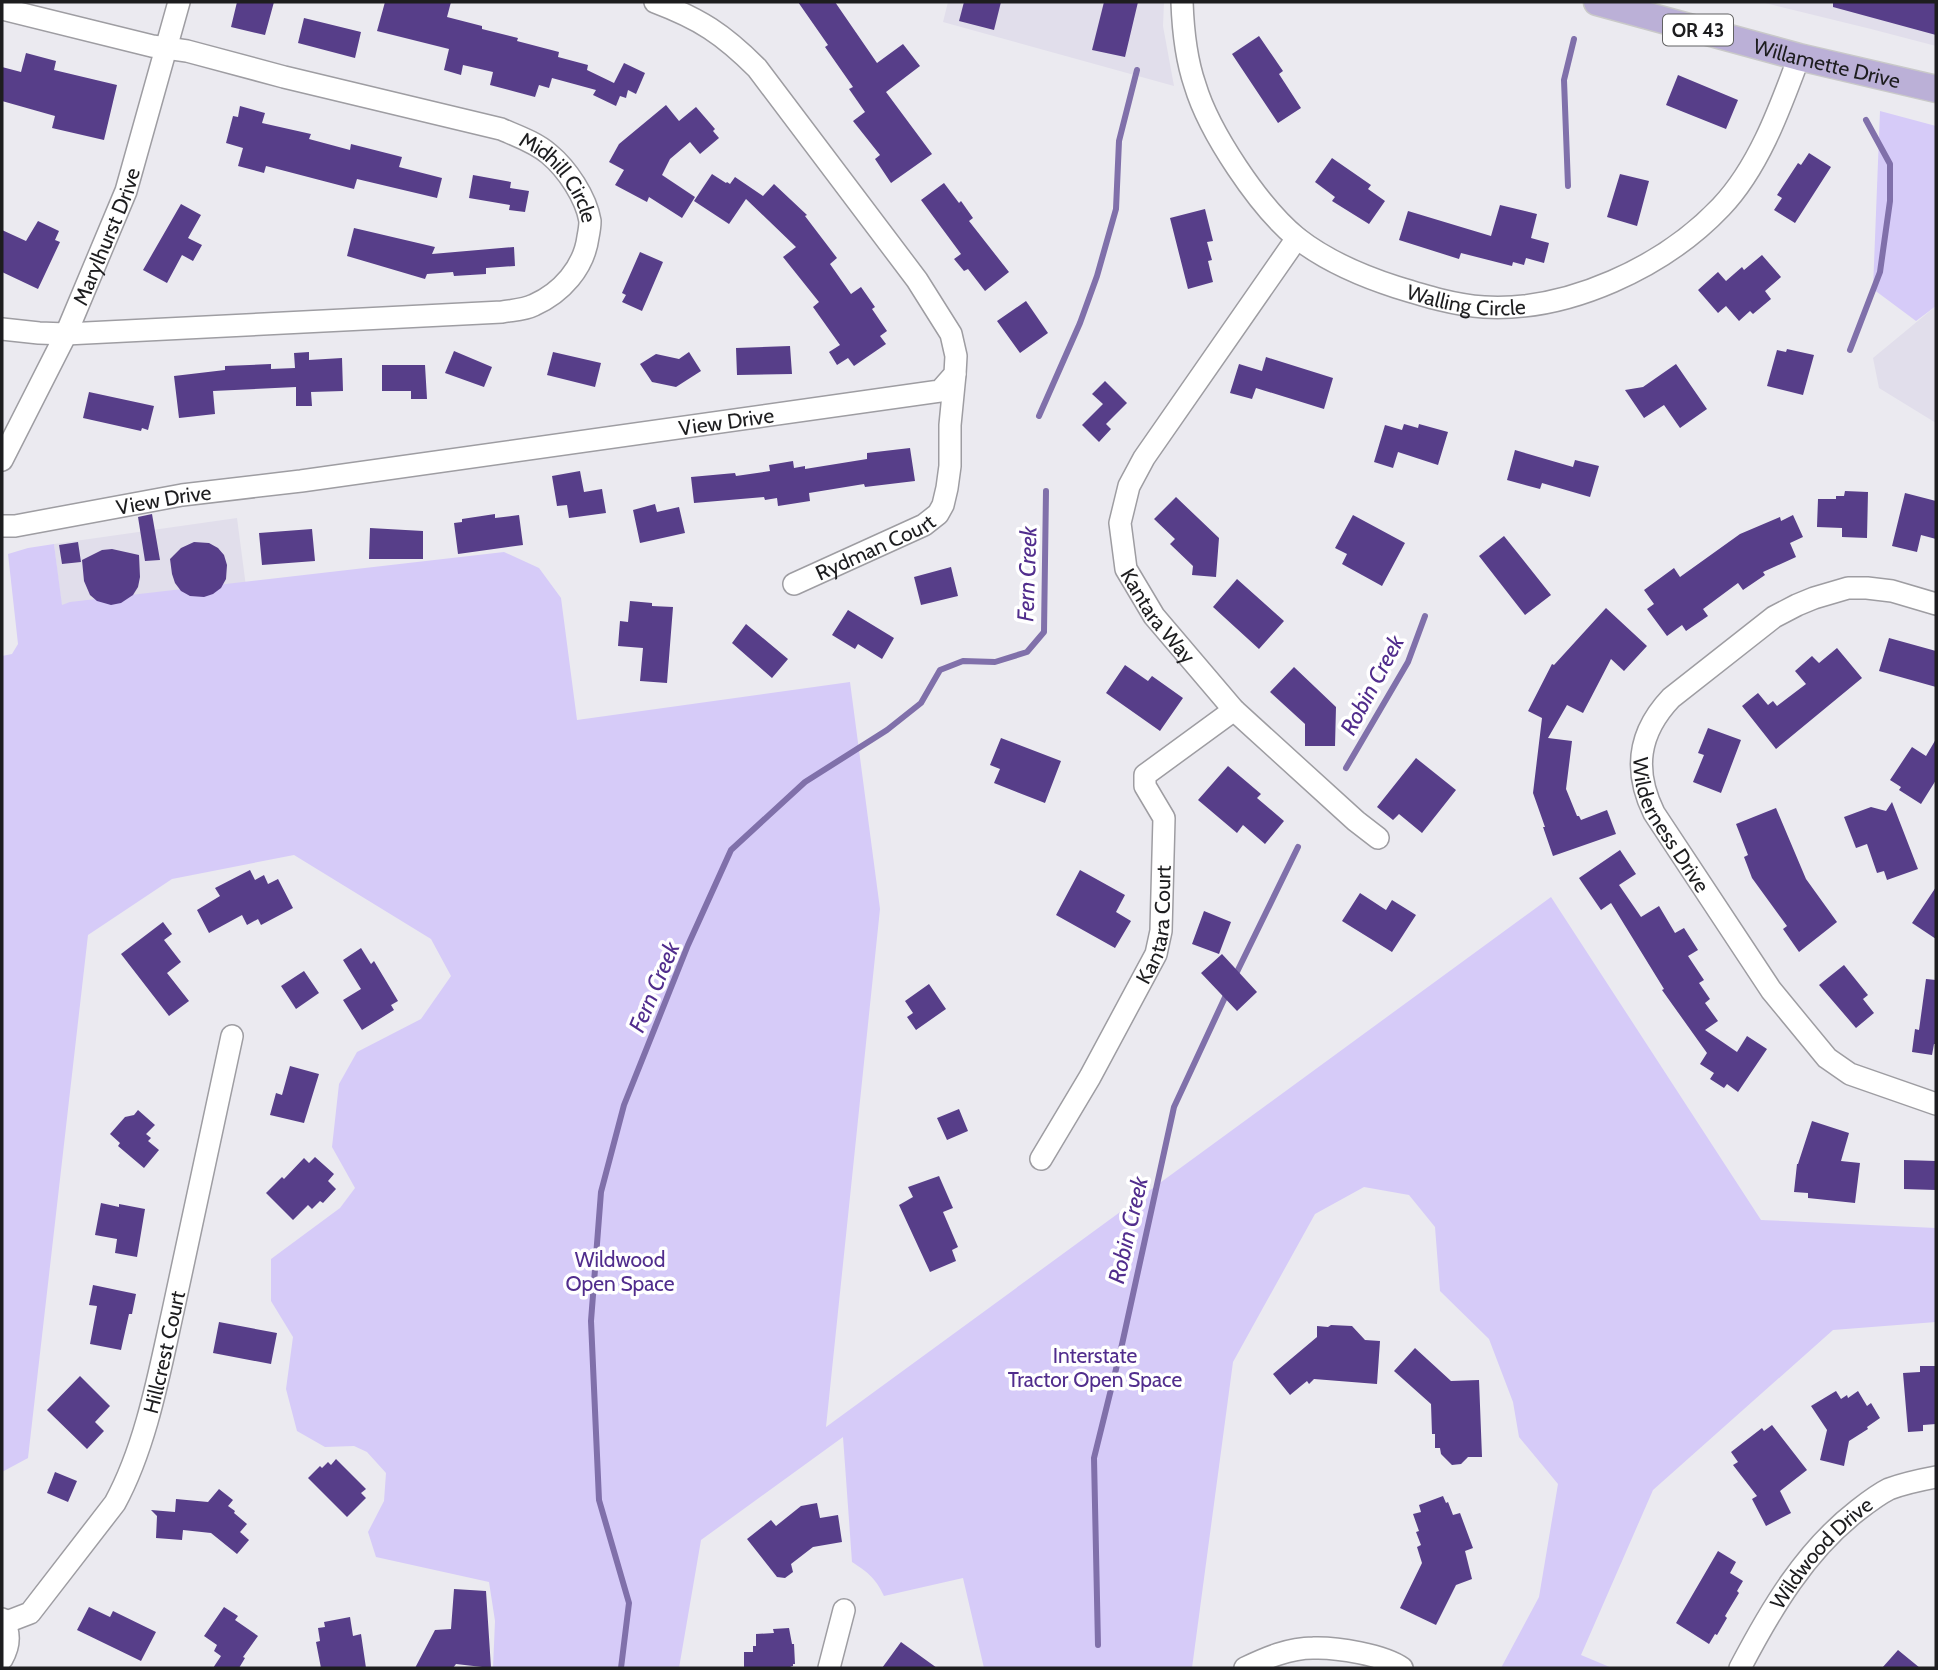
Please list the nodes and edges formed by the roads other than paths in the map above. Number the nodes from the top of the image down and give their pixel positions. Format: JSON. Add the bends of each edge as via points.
{"nodes":[{"id":1,"x":179,"y":2,"type":"edge"},
{"id":2,"x":655,"y":2,"type":"edge"},
{"id":3,"x":1182,"y":2,"type":"edge"},
{"id":4,"x":1597,"y":2,"type":"edge"},
{"id":5,"x":2,"y":9,"type":"edge"},
{"id":6,"x":167,"y":48,"type":"junction"},
{"id":7,"x":1799,"y":57,"type":"junction"},
{"id":8,"x":1936,"y":89,"type":"edge"},
{"id":9,"x":1297,"y":238,"type":"junction"},
{"id":10,"x":2,"y":329,"type":"edge"},
{"id":11,"x":66,"y":334,"type":"junction"},
{"id":12,"x":955,"y":374,"type":"junction"},
{"id":13,"x":2,"y":460,"type":"edge"},
{"id":14,"x":2,"y":526,"type":"edge"},
{"id":15,"x":794,"y":584,"type":"dead end"},
{"id":16,"x":1936,"y":604,"type":"edge"},
{"id":17,"x":1234,"y":710,"type":"junction"},
{"id":18,"x":1378,"y":838,"type":"dead end"},
{"id":19,"x":232,"y":1035,"type":"dead end"},
{"id":20,"x":1936,"y":1104,"type":"edge"},
{"id":21,"x":1041,"y":1159,"type":"dead end"},
{"id":22,"x":1936,"y":1477,"type":"edge"},
{"id":23,"x":844,"y":1610,"type":"dead end"},
{"id":24,"x":3,"y":1621,"type":"edge"},
{"id":25,"x":2,"y":1659,"type":"edge"},
{"id":26,"x":828,"y":1668,"type":"edge"},
{"id":27,"x":1245,"y":1668,"type":"edge"},
{"id":28,"x":1402,"y":1668,"type":"edge"},
{"id":29,"x":1740,"y":1668,"type":"edge"}],
"edges":[{"from":1,"to":6,"type":"street","name":"Marylhurst Drive"},
{"from":2,"to":12,"type":"street","via":[[715,30],[757,68],[917,280],[951,334]]},
{"from":3,"to":9,"type":"street","name":"Walling Circle","via":[[1186,50],[1206,113],[1235,166]]},
{"from":4,"to":7,"type":"main road","name":"Willamette Drive","number":"OR 43"},
{"from":5,"to":6,"type":"street","name":"Midhill Circle"},
{"from":6,"to":11,"type":"street","name":"Marylhurst Drive","via":[[126,191]]},
{"from":6,"to":11,"type":"street","name":"Midhill Circle","via":[[501,129],[532,143],[550,154],[582,198],[590,222],[582,260],[552,295],[531,307],[502,312]]},
{"from":7,"to":8,"type":"main road","name":"Willamette Drive","number":"OR 43"},
{"from":7,"to":9,"type":"street","name":"Walling Circle","via":[[1774,122],[1721,207],[1657,258],[1588,291],[1496,307],[1445,301],[1376,281]]},
{"from":9,"to":17,"type":"street","name":"Kantara Way","via":[[1144,458],[1129,486],[1120,523],[1126,569],[1154,616]]},
{"from":10,"to":11,"type":"street","name":"Midhill Circle"},
{"from":11,"to":13,"type":"street","name":"Marylhurst Drive"},
{"from":12,"to":14,"type":"street","name":"View Drive","via":[[940,391],[182,495]]},
{"from":12,"to":15,"type":"street","name":"Rydman Court","via":[[950,466],[938,514],[924,525]]},
{"from":16,"to":20,"type":"street","name":"Wilderness Drive","via":[[1892,591],[1856,587],[1783,612],[1660,709],[1646,737],[1641,769],[1654,813],[1771,990],[1811,1041],[1850,1074]]},
{"from":17,"to":18,"type":"street","name":"Kantara Way"},
{"from":17,"to":21,"type":"street","name":"Kantara Court","via":[[1144,775],[1145,786],[1164,818],[1161,931],[1156,954]]},
{"from":19,"to":24,"type":"street","name":"Hillcrest Court","via":[[158,1375],[123,1488],[30,1613]]},
{"from":22,"to":29,"type":"street","name":"Wildwood Drive","via":[[1887,1490],[1836,1528],[1779,1598]]},
{"from":23,"to":26,"type":"street"},
{"from":24,"to":25,"type":"street","via":[[9,1639]]},
{"from":27,"to":28,"type":"street","via":[[1269,1657],[1312,1648],[1375,1656]]}]}
